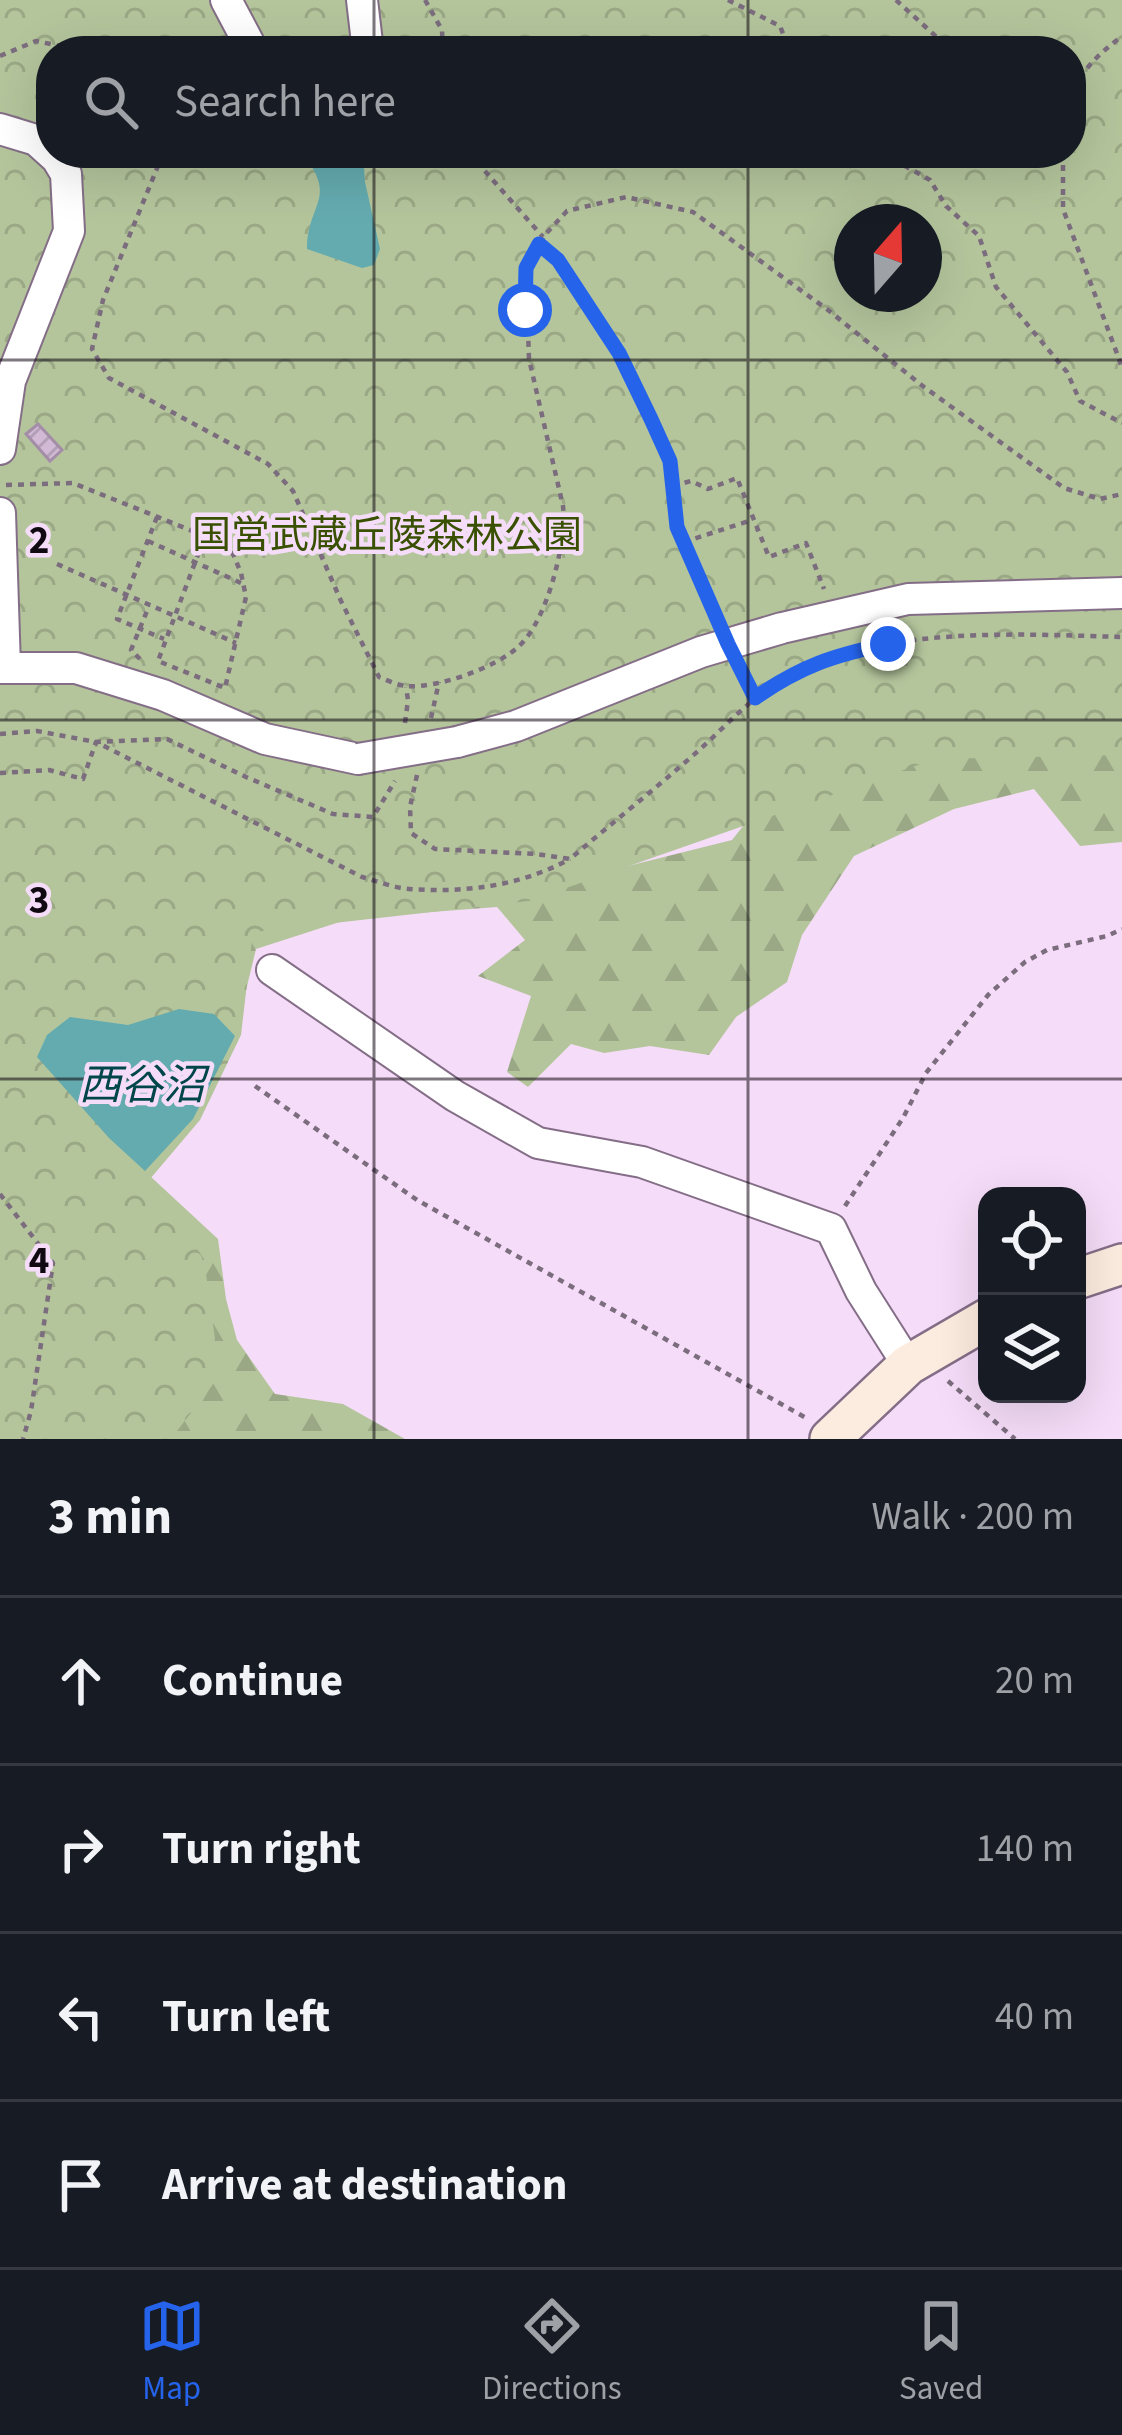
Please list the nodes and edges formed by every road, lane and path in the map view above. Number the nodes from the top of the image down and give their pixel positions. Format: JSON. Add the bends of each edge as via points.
{"nodes":[{"id":1,"x":226,"y":0,"type":"edge"},
{"id":2,"x":362,"y":0,"type":"edge"},
{"id":3,"x":425,"y":0,"type":"edge"},
{"id":4,"x":728,"y":0,"type":"edge"},
{"id":5,"x":896,"y":0,"type":"edge"},
{"id":6,"x":246,"y":36,"type":"edge"},
{"id":7,"x":366,"y":36,"type":"edge"},
{"id":8,"x":442,"y":36,"type":"edge"},
{"id":9,"x":784,"y":36,"type":"edge"},
{"id":10,"x":936,"y":36,"type":"edge"},
{"id":11,"x":1122,"y":37,"type":"edge"},
{"id":12,"x":36,"y":41,"type":"edge"},
{"id":13,"x":0,"y":56,"type":"edge"},
{"id":14,"x":1086,"y":70,"type":"edge"},
{"id":15,"x":0,"y":129,"type":"edge"},
{"id":16,"x":36,"y":140,"type":"edge"},
{"id":17,"x":62,"y":168,"type":"edge"},
{"id":18,"x":157,"y":168,"type":"edge"},
{"id":19,"x":482,"y":168,"type":"edge"},
{"id":20,"x":909,"y":168,"type":"edge"},
{"id":21,"x":1063,"y":168,"type":"edge"},
{"id":22,"x":543,"y":237,"type":"junction"},
{"id":23,"x":539,"y":244,"type":"junction"},
{"id":24,"x":1122,"y":367,"type":"edge"},
{"id":25,"x":1122,"y":423,"type":"edge"},
{"id":26,"x":0,"y":448,"type":"edge"},
{"id":27,"x":0,"y":485,"type":"edge"},
{"id":28,"x":673,"y":486,"type":"junction"},
{"id":29,"x":1122,"y":494,"type":"edge"},
{"id":30,"x":0,"y":513,"type":"edge"},
{"id":31,"x":157,"y":517,"type":"junction"},
{"id":32,"x":754,"y":520,"type":"junction"},
{"id":33,"x":205,"y":536,"type":"junction"},
{"id":34,"x":148,"y":541,"type":"junction"},
{"id":35,"x":683,"y":542,"type":"junction"},
{"id":36,"x":195,"y":562,"type":"junction"},
{"id":37,"x":57,"y":564,"type":"dead end"},
{"id":38,"x":243,"y":584,"type":"junction"},
{"id":39,"x":1122,"y":593,"type":"edge"},
{"id":40,"x":127,"y":596,"type":"junction"},
{"id":41,"x":149,"y":606,"type":"junction"},
{"id":42,"x":836,"y":616,"type":"junction"},
{"id":43,"x":174,"y":617,"type":"junction"},
{"id":44,"x":140,"y":629,"type":"junction"},
{"id":45,"x":1122,"y":638,"type":"edge"},
{"id":46,"x":165,"y":640,"type":"junction"},
{"id":47,"x":236,"y":643,"type":"junction"},
{"id":48,"x":728,"y":644,"type":"junction"},
{"id":49,"x":3,"y":668,"type":"edge"},
{"id":50,"x":440,"y":682,"type":"junction"},
{"id":51,"x":136,"y":687,"type":"junction"},
{"id":52,"x":755,"y":698,"type":"junction"},
{"id":53,"x":430,"y":724,"type":"dead end"},
{"id":54,"x":420,"y":766,"type":"dead end"},
{"id":55,"x":0,"y":773,"type":"edge"},
{"id":56,"x":570,"y":859,"type":"junction"},
{"id":57,"x":1122,"y":929,"type":"edge"},
{"id":58,"x":272,"y":970,"type":"dead end"},
{"id":59,"x":255,"y":1086,"type":"dead end"},
{"id":60,"x":0,"y":1195,"type":"edge"},
{"id":61,"x":831,"y":1229,"type":"junction"},
{"id":62,"x":1122,"y":1264,"type":"edge"},
{"id":63,"x":1086,"y":1276,"type":"edge"},
{"id":64,"x":978,"y":1324,"type":"edge"},
{"id":65,"x":915,"y":1361,"type":"junction"},
{"id":66,"x":831,"y":1436,"type":"edge"},
{"id":67,"x":23,"y":1439,"type":"edge"},
{"id":68,"x":1015,"y":1439,"type":"edge"}],
"edges":[{"from":1,"to":6,"type":"street"},
{"from":2,"to":7,"type":"street"},
{"from":3,"to":8,"type":"path"},
{"from":4,"to":9,"type":"path","via":[[780,26]]},
{"from":5,"to":10,"type":"path"},
{"from":11,"to":14,"type":"path"},
{"from":12,"to":13,"type":"path"},
{"from":15,"to":16,"type":"street"},
{"from":17,"to":26,"type":"street","via":[[69,231],[10,381]]},
{"from":18,"to":50,"type":"path","via":[[92,349],[109,377],[268,464],[293,491],[379,677],[406,686]]},
{"from":19,"to":22,"type":"path"},
{"from":20,"to":25,"type":"path","via":[[930,180],[979,236],[996,286],[1067,372],[1080,401]]},
{"from":21,"to":24,"type":"path","via":[[1063,209]]},
{"from":22,"to":23,"type":"path"},
{"from":22,"to":29,"type":"path","via":[[567,211],[626,197],[693,212],[1064,488],[1100,499]]},
{"from":23,"to":28,"type":"path","via":[[619,353],[670,461]]},
{"from":23,"to":50,"type":"path","via":[[526,268],[529,359],[565,528],[545,605],[520,646]]},
{"from":27,"to":31,"type":"path","via":[[73,483]]},
{"from":28,"to":32,"type":"path","via":[[691,481],[708,489],[737,478]]},
{"from":28,"to":35,"type":"path"},
{"from":30,"to":49,"type":"street"},
{"from":31,"to":33,"type":"path"},
{"from":31,"to":34,"type":"path"},
{"from":32,"to":35,"type":"path"},
{"from":32,"to":42,"type":"path","via":[[769,557],[806,543]]},
{"from":33,"to":36,"type":"path"},
{"from":33,"to":38,"type":"path","via":[[233,554]]},
{"from":34,"to":36,"type":"path"},
{"from":34,"to":40,"type":"path"},
{"from":35,"to":48,"type":"path"},
{"from":36,"to":38,"type":"path"},
{"from":36,"to":43,"type":"path"},
{"from":37,"to":40,"type":"path"},
{"from":38,"to":47,"type":"path"},
{"from":39,"to":42,"type":"street","via":[[908,599]]},
{"from":40,"to":41,"type":"path"},
{"from":40,"to":44,"type":"path","via":[[116,620]]},
{"from":41,"to":43,"type":"path"},
{"from":41,"to":44,"type":"path"},
{"from":42,"to":48,"type":"street"},
{"from":43,"to":46,"type":"path"},
{"from":43,"to":47,"type":"path"},
{"from":44,"to":46,"type":"path"},
{"from":44,"to":51,"type":"path","via":[[131,650],[142,666]]},
{"from":45,"to":52,"type":"path","via":[[987,635],[888,644],[835,654]]},
{"from":46,"to":47,"type":"path","via":[[158,661],[225,688]]},
{"from":48,"to":51,"type":"street","bridge":true,"via":[[516,727],[358,759],[265,739]]},
{"from":48,"to":52,"type":"path"},
{"from":49,"to":51,"type":"street","via":[[76,668]]},
{"from":50,"to":53,"type":"path"},
{"from":52,"to":56,"type":"path"},
{"from":54,"to":56,"type":"path","via":[[411,833],[435,849]]},
{"from":55,"to":56,"type":"path","via":[[50,770],[82,778],[96,742],[362,877],[406,889],[500,886]]},
{"from":57,"to":61,"type":"path","via":[[1047,950],[988,994],[926,1073]]},
{"from":58,"to":61,"type":"street","via":[[538,1143],[642,1162]]},
{"from":59,"to":66,"type":"path","via":[[417,1200]]},
{"from":60,"to":67,"type":"path","via":[[53,1263]]},
{"from":61,"to":65,"type":"street","via":[[861,1292]]},
{"from":62,"to":63,"type":"street"},
{"from":64,"to":65,"type":"street"},
{"from":65,"to":66,"type":"street"},
{"from":65,"to":68,"type":"path"}]}
